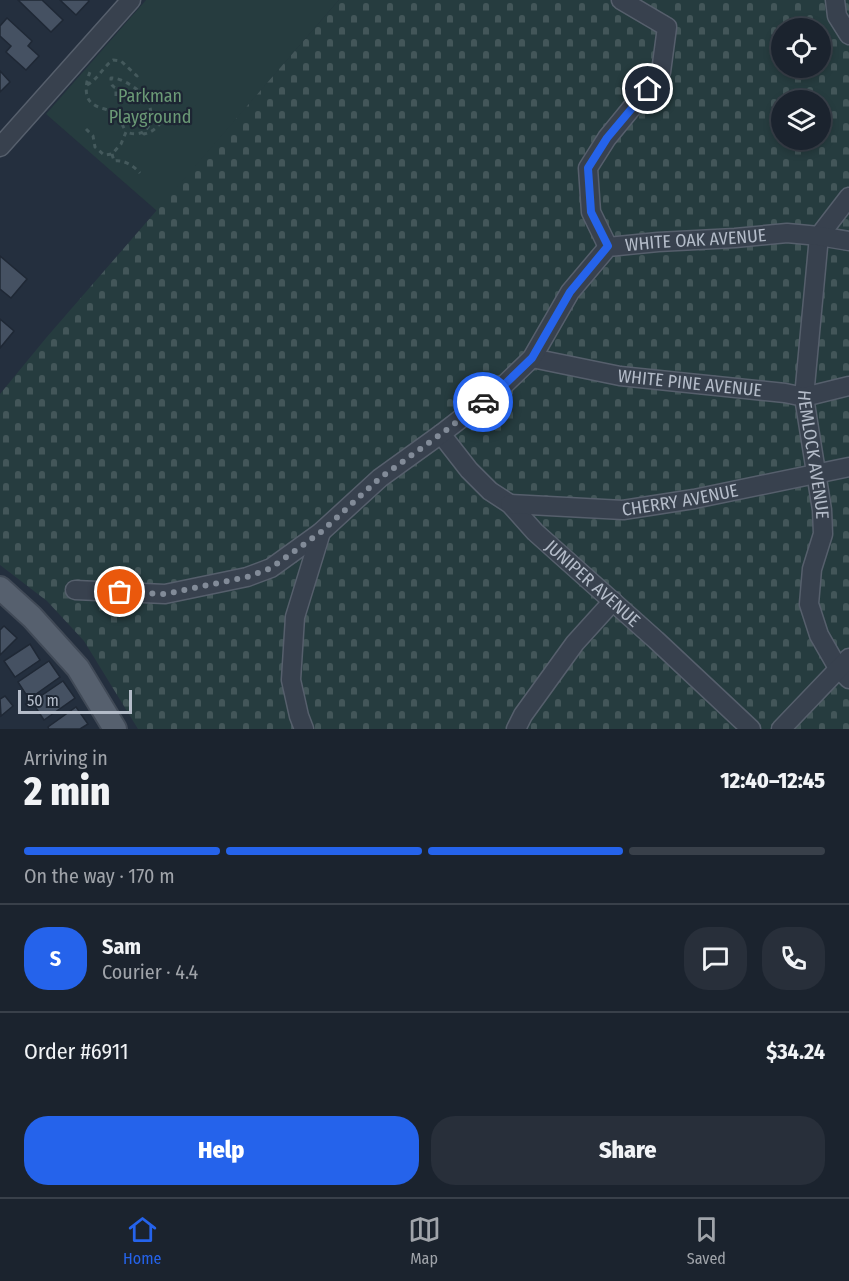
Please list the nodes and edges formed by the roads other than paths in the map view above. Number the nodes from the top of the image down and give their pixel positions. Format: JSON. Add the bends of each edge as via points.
{"nodes":[{"id":1,"x":131,"y":0,"type":"edge"},
{"id":2,"x":621,"y":0,"type":"edge"},
{"id":3,"x":835,"y":0,"type":"edge"},
{"id":4,"x":849,"y":35,"type":"edge"},
{"id":5,"x":0,"y":147,"type":"edge"},
{"id":6,"x":849,"y":197,"type":"edge"},
{"id":7,"x":819,"y":236,"type":"junction"},
{"id":8,"x":849,"y":241,"type":"edge"},
{"id":9,"x":608,"y":246,"type":"junction"},
{"id":10,"x":532,"y":358,"type":"junction"},
{"id":11,"x":849,"y":386,"type":"edge"},
{"id":12,"x":804,"y":397,"type":"junction"},
{"id":13,"x":441,"y":434,"type":"junction"},
{"id":14,"x":849,"y":466,"type":"edge"},
{"id":15,"x":816,"y":473,"type":"junction"},
{"id":16,"x":510,"y":504,"type":"junction"},
{"id":17,"x":321,"y":532,"type":"junction"},
{"id":18,"x":0,"y":588,"type":"edge"},
{"id":19,"x":75,"y":590,"type":"dead end"},
{"id":20,"x":613,"y":601,"type":"junction"},
{"id":21,"x":845,"y":668,"type":"edge"},
{"id":22,"x":115,"y":729,"type":"edge"},
{"id":23,"x":304,"y":729,"type":"edge"},
{"id":24,"x":516,"y":729,"type":"edge"},
{"id":25,"x":751,"y":729,"type":"edge"},
{"id":26,"x":781,"y":729,"type":"edge"}],
"edges":[{"from":1,"to":5,"type":"street"},
{"from":2,"to":9,"type":"street","via":[[667,27],[661,72],[607,138],[588,168],[591,212]]},
{"from":3,"to":4,"type":"street","via":[[837,16]]},
{"from":6,"to":7,"type":"street"},
{"from":7,"to":8,"type":"street","name":"WHITE OAK AVENUE"},
{"from":7,"to":9,"type":"street","name":"WHITE OAK AVENUE","via":[[787,233]]},
{"from":7,"to":12,"type":"street","name":"HEMLOCK AVENUE"},
{"from":9,"to":10,"type":"street","name":"WHITE OAK AVENUE","via":[[570,292]]},
{"from":10,"to":12,"type":"street","name":"WHITE PINE AVENUE","via":[[620,376]]},
{"from":10,"to":13,"type":"street","name":"WHITE OAK AVENUE"},
{"from":11,"to":12,"type":"street","name":"WHITE PINE AVENUE"},
{"from":12,"to":15,"type":"street","name":"HEMLOCK AVENUE"},
{"from":13,"to":16,"type":"street","name":"JUNIPER AVENUE","via":[[469,470]]},
{"from":13,"to":17,"type":"street","name":"WHITE OAK AVENUE","via":[[380,478]]},
{"from":14,"to":15,"type":"street","name":"CHERRY AVENUE"},
{"from":15,"to":16,"type":"street","name":"CHERRY AVENUE","via":[[694,500],[623,510]]},
{"from":15,"to":21,"type":"street","name":"HEMLOCK AVENUE","via":[[823,534],[812,569],[809,604],[819,635]]},
{"from":16,"to":20,"type":"street","name":"JUNIPER AVENUE","via":[[535,532]]},
{"from":17,"to":19,"type":"street","name":"WHITE OAK AVENUE","via":[[271,568],[247,577],[165,594]]},
{"from":17,"to":23,"type":"street","via":[[295,617],[291,680]]},
{"from":18,"to":22,"type":"main road","via":[[78,668]]},
{"from":20,"to":24,"type":"street","via":[[575,643]]},
{"from":20,"to":25,"type":"street","name":"JUNIPER AVENUE"},
{"from":21,"to":26,"type":"street"}]}
